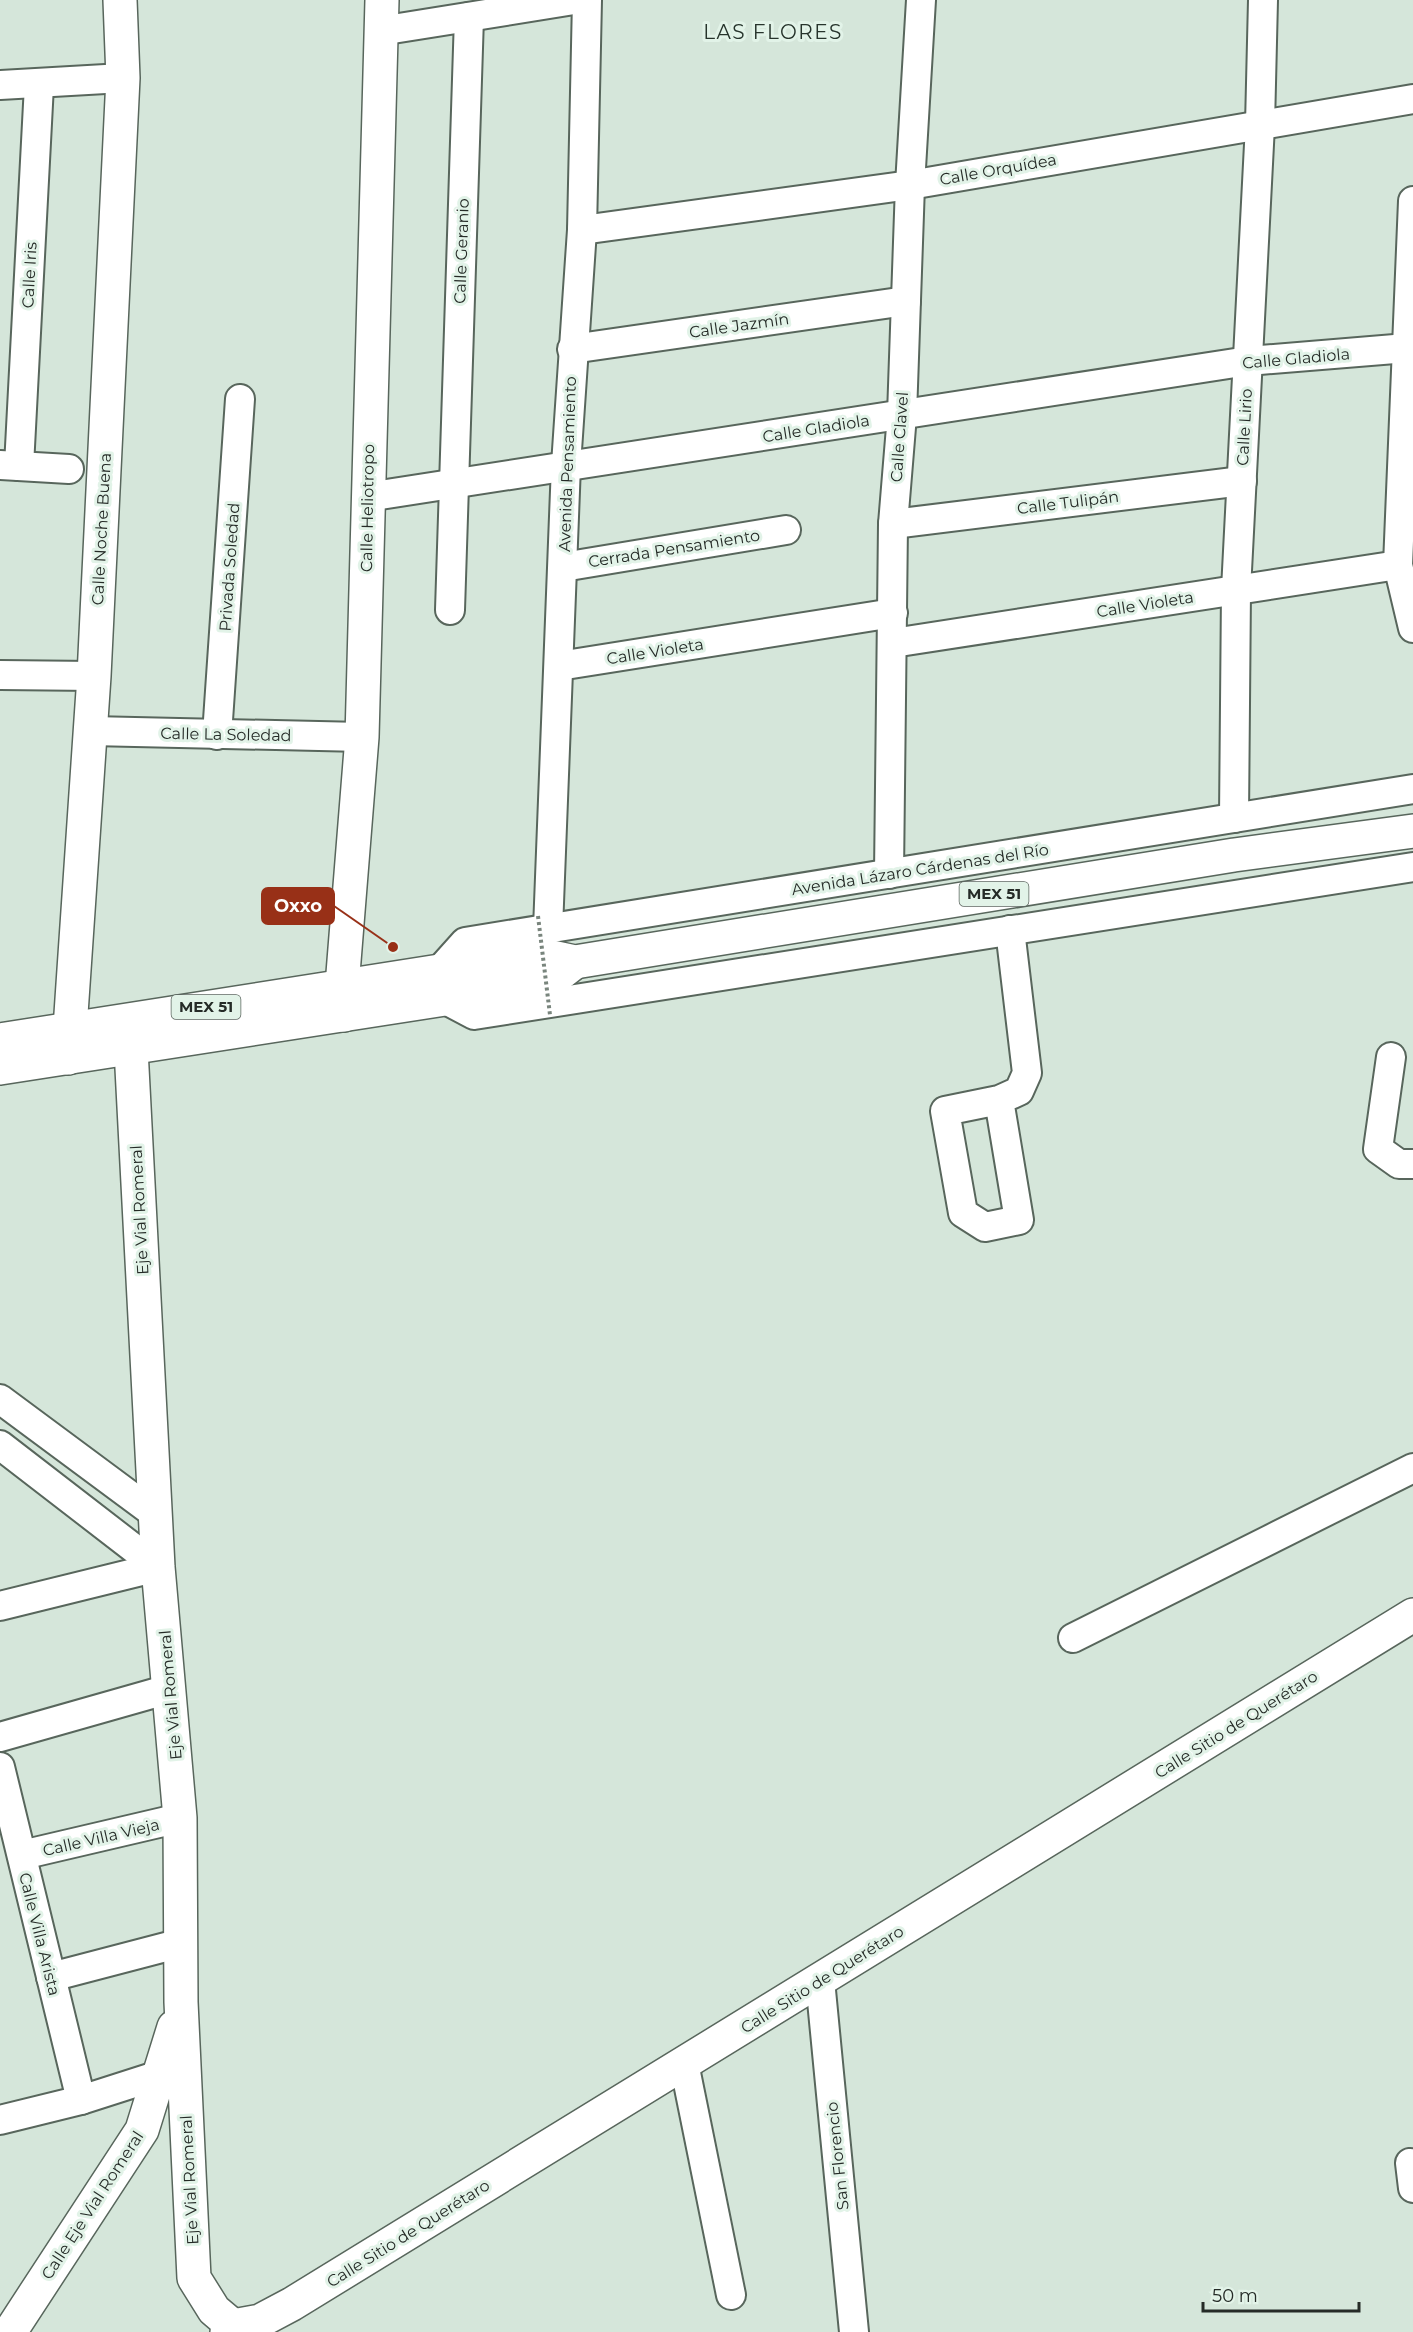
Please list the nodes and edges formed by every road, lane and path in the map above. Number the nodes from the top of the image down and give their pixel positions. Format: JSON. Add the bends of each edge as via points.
{"nodes":[{"id":1,"x":120,"y":0,"type":"edge"},
{"id":2,"x":574,"y":0,"type":"edge"},
{"id":3,"x":587,"y":0,"type":"edge"},
{"id":4,"x":921,"y":0,"type":"edge"},
{"id":5,"x":1263,"y":0,"type":"edge"},
{"id":6,"x":381,"y":15,"type":"edge"},
{"id":7,"x":469,"y":17,"type":"junction"},
{"id":8,"x":123,"y":78,"type":"junction"},
{"id":9,"x":0,"y":85,"type":"edge"},
{"id":10,"x":39,"y":85,"type":"junction"},
{"id":11,"x":1413,"y":99,"type":"edge"},
{"id":12,"x":1260,"y":124,"type":"junction"},
{"id":13,"x":910,"y":185,"type":"junction"},
{"id":14,"x":1413,"y":201,"type":"edge"},
{"id":15,"x":582,"y":230,"type":"junction"},
{"id":16,"x":906,"y":301,"type":"junction"},
{"id":17,"x":1407,"y":348,"type":"junction"},
{"id":18,"x":572,"y":349,"type":"junction"},
{"id":19,"x":1248,"y":361,"type":"junction"},
{"id":20,"x":240,"y":399,"type":"dead end"},
{"id":21,"x":902,"y":415,"type":"junction"},
{"id":22,"x":566,"y":465,"type":"junction"},
{"id":23,"x":10,"y":466,"type":"edge"},
{"id":24,"x":69,"y":469,"type":"dead end"},
{"id":25,"x":1242,"y":481,"type":"junction"},
{"id":26,"x":452,"y":484,"type":"junction"},
{"id":27,"x":367,"y":497,"type":"junction"},
{"id":28,"x":893,"y":524,"type":"junction"},
{"id":29,"x":786,"y":530,"type":"dead end"},
{"id":30,"x":1398,"y":565,"type":"junction"},
{"id":31,"x":563,"y":567,"type":"junction"},
{"id":32,"x":1236,"y":590,"type":"junction"},
{"id":33,"x":450,"y":610,"type":"dead end"},
{"id":34,"x":893,"y":613,"type":"junction"},
{"id":35,"x":1413,"y":628,"type":"edge"},
{"id":36,"x":893,"y":643,"type":"junction"},
{"id":37,"x":560,"y":666,"type":"junction"},
{"id":38,"x":0,"y":675,"type":"edge"},
{"id":39,"x":94,"y":676,"type":"junction"},
{"id":40,"x":91,"y":731,"type":"junction"},
{"id":41,"x":217,"y":735,"type":"junction"},
{"id":42,"x":362,"y":737,"type":"junction"},
{"id":43,"x":1413,"y":789,"type":"edge"},
{"id":44,"x":1234,"y":818,"type":"junction"},
{"id":45,"x":1413,"y":831,"type":"edge"},
{"id":46,"x":1413,"y":867,"type":"edge"},
{"id":47,"x":889,"y":874,"type":"junction"},
{"id":48,"x":543,"y":922,"type":"junction"},
{"id":49,"x":1010,"y":930,"type":"junction"},
{"id":50,"x":441,"y":985,"type":"junction"},
{"id":51,"x":343,"y":1000,"type":"junction"},
{"id":52,"x":550,"y":1015,"type":"dead end"},
{"id":53,"x":0,"y":1040,"type":"edge"},
{"id":54,"x":69,"y":1043,"type":"junction"},
{"id":55,"x":131,"y":1049,"type":"junction"},
{"id":56,"x":1391,"y":1057,"type":"dead end"},
{"id":57,"x":0,"y":1068,"type":"edge"},
{"id":58,"x":999,"y":1100,"type":"dead end"},
{"id":59,"x":1413,"y":1164,"type":"edge"},
{"id":60,"x":0,"y":1399,"type":"edge"},
{"id":61,"x":0,"y":1445,"type":"edge"},
{"id":62,"x":1413,"y":1468,"type":"edge"},
{"id":63,"x":155,"y":1514,"type":"junction"},
{"id":64,"x":158,"y":1567,"type":"junction"},
{"id":65,"x":0,"y":1606,"type":"edge"},
{"id":66,"x":1413,"y":1615,"type":"edge"},
{"id":67,"x":1073,"y":1638,"type":"dead end"},
{"id":68,"x":169,"y":1689,"type":"junction"},
{"id":69,"x":0,"y":1737,"type":"edge"},
{"id":70,"x":0,"y":1767,"type":"edge"},
{"id":71,"x":180,"y":1818,"type":"junction"},
{"id":72,"x":22,"y":1856,"type":"junction"},
{"id":73,"x":181,"y":1943,"type":"junction"},
{"id":74,"x":51,"y":1977,"type":"junction"},
{"id":75,"x":819,"y":1980,"type":"junction"},
{"id":76,"x":181,"y":2002,"type":"junction"},
{"id":77,"x":684,"y":2063,"type":"junction"},
{"id":78,"x":159,"y":2074,"type":"junction"},
{"id":79,"x":185,"y":2096,"type":"junction"},
{"id":80,"x":81,"y":2100,"type":"junction"},
{"id":81,"x":0,"y":2120,"type":"edge"},
{"id":82,"x":142,"y":2130,"type":"junction"},
{"id":83,"x":731,"y":2295,"type":"dead end"},
{"id":84,"x":0,"y":2326,"type":"edge"},
{"id":85,"x":230,"y":2329,"type":"edge"},
{"id":86,"x":10,"y":2332,"type":"edge"},
{"id":87,"x":854,"y":2332,"type":"edge"}],
"edges":[{"from":1,"to":8,"type":"main road","name":"Calle Noche Buena"},
{"from":2,"to":7,"type":"street"},
{"from":3,"to":15,"type":"street","name":"Avenida Pensamiento"},
{"from":4,"to":13,"type":"street","name":"Calle Clavel"},
{"from":5,"to":12,"type":"street","name":"Calle Lirio"},
{"from":6,"to":7,"type":"street"},
{"from":6,"to":27,"type":"main road","name":"Calle Heliotropo"},
{"from":7,"to":26,"type":"street","name":"Calle Geranio"},
{"from":8,"to":10,"type":"street"},
{"from":8,"to":39,"type":"main road","name":"Calle Noche Buena"},
{"from":9,"to":10,"type":"street"},
{"from":10,"to":23,"type":"street","name":"Calle Iris"},
{"from":11,"to":12,"type":"street","name":"Calle Orquídea"},
{"from":12,"to":13,"type":"street","name":"Calle Orquídea"},
{"from":12,"to":19,"type":"street","name":"Calle Lirio"},
{"from":13,"to":15,"type":"street","name":"Calle Orquídea"},
{"from":13,"to":16,"type":"street","name":"Calle Clavel"},
{"from":14,"to":17,"type":"street"},
{"from":15,"to":18,"type":"street","name":"Avenida Pensamiento"},
{"from":16,"to":18,"type":"street","name":"Calle Jazmín"},
{"from":16,"to":21,"type":"street","name":"Calle Clavel"},
{"from":17,"to":19,"type":"street","name":"Calle Gladiola"},
{"from":17,"to":30,"type":"street"},
{"from":18,"to":22,"type":"street","name":"Avenida Pensamiento"},
{"from":19,"to":21,"type":"street","name":"Calle Gladiola"},
{"from":19,"to":25,"type":"street","name":"Calle Lirio"},
{"from":20,"to":41,"type":"street","name":"Privada Soledad"},
{"from":21,"to":22,"type":"street","name":"Calle Gladiola"},
{"from":21,"to":28,"type":"street","name":"Calle Clavel"},
{"from":22,"to":26,"type":"street","name":"Calle Gladiola"},
{"from":22,"to":31,"type":"street","name":"Avenida Pensamiento"},
{"from":23,"to":24,"type":"street"},
{"from":25,"to":28,"type":"street","name":"Calle Tulipán"},
{"from":25,"to":32,"type":"street","name":"Calle Lirio"},
{"from":26,"to":27,"type":"street","name":"Calle Gladiola"},
{"from":26,"to":33,"type":"street","name":"Calle Geranio"},
{"from":27,"to":42,"type":"main road","name":"Calle Heliotropo"},
{"from":28,"to":34,"type":"street","name":"Calle Clavel"},
{"from":29,"to":31,"type":"street","name":"Cerrada Pensamiento"},
{"from":30,"to":32,"type":"street","name":"Calle Violeta"},
{"from":30,"to":35,"type":"street"},
{"from":31,"to":37,"type":"street","name":"Avenida Pensamiento"},
{"from":32,"to":36,"type":"street","name":"Calle Violeta"},
{"from":32,"to":44,"type":"street","name":"Calle Lirio"},
{"from":34,"to":36,"type":"street","name":"Calle Clavel"},
{"from":34,"to":37,"type":"street","name":"Calle Violeta"},
{"from":36,"to":47,"type":"street","name":"Calle Clavel"},
{"from":37,"to":48,"type":"street","name":"Avenida Pensamiento"},
{"from":38,"to":39,"type":"street"},
{"from":39,"to":40,"type":"main road","name":"Calle Noche Buena"},
{"from":40,"to":41,"type":"street","name":"Calle La Soledad"},
{"from":40,"to":54,"type":"main road","name":"Calle Noche Buena"},
{"from":41,"to":42,"type":"street","name":"Calle La Soledad"},
{"from":42,"to":51,"type":"main road","name":"Calle Heliotropo"},
{"from":43,"to":44,"type":"street","name":"Avenida Lázaro Cárdenas del Río"},
{"from":44,"to":47,"type":"street","name":"Avenida Lázaro Cárdenas del Río"},
{"from":45,"to":50,"type":"main road","number":"MEX 51","via":[[1222,857],[575,962],[548,983]]},
{"from":46,"to":49,"type":"street"},
{"from":47,"to":48,"type":"street","name":"Avenida Lázaro Cárdenas del Río"},
{"from":48,"to":50,"type":"street","name":"Avenida Lázaro Cárdenas del Río","via":[[465,942]]},
{"from":48,"to":52,"type":"path","bridge":true},
{"from":49,"to":50,"type":"street","via":[[474,1015]]},
{"from":49,"to":58,"type":"street","via":[[1027,1073],[1019,1090]]},
{"from":50,"to":51,"type":"main road","number":"MEX 51"},
{"from":51,"to":54,"type":"main road","number":"MEX 51"},
{"from":51,"to":55,"type":"main road","number":"MEX 51"},
{"from":53,"to":54,"type":"main road","number":"MEX 51"},
{"from":54,"to":55,"type":"main road","number":"MEX 51"},
{"from":54,"to":57,"type":"main road","number":"MEX 51"},
{"from":55,"to":63,"type":"main road","name":"Eje Vial Romeral"},
{"from":56,"to":59,"type":"street","via":[[1378,1149],[1399,1164]]},
{"from":60,"to":63,"type":"street"},
{"from":61,"to":64,"type":"street"},
{"from":62,"to":67,"type":"street"},
{"from":63,"to":64,"type":"main road","name":"Eje Vial Romeral"},
{"from":64,"to":65,"type":"street"},
{"from":64,"to":68,"type":"main road","name":"Eje Vial Romeral"},
{"from":66,"to":75,"type":"main road","name":"Calle Sitio de Querétaro"},
{"from":68,"to":69,"type":"street"},
{"from":68,"to":71,"type":"main road","name":"Eje Vial Romeral"},
{"from":70,"to":72,"type":"street","name":"Calle Villa Arista"},
{"from":71,"to":72,"type":"street","name":"Calle Villa Vieja"},
{"from":71,"to":73,"type":"main road","name":"Eje Vial Romeral"},
{"from":72,"to":74,"type":"street","name":"Calle Villa Arista"},
{"from":73,"to":74,"type":"street"},
{"from":73,"to":76,"type":"main road","name":"Eje Vial Romeral"},
{"from":74,"to":80,"type":"street","name":"Calle Villa Arista"},
{"from":75,"to":77,"type":"main road","name":"Calle Sitio de Querétaro"},
{"from":75,"to":87,"type":"street","name":"San Florencio"},
{"from":76,"to":78,"type":"main road","name":"Calle Eje Vial Romeral"},
{"from":76,"to":79,"type":"main road","name":"Eje Vial Romeral"},
{"from":77,"to":83,"type":"street"},
{"from":77,"to":85,"type":"main road","name":"Calle Sitio de Querétaro","via":[[292,2304],[260,2321]]},
{"from":78,"to":80,"type":"street"},
{"from":78,"to":82,"type":"main road","name":"Calle Eje Vial Romeral"},
{"from":79,"to":82,"type":"street"},
{"from":79,"to":85,"type":"main road","name":"Eje Vial Romeral","via":[[194,2278]]},
{"from":80,"to":81,"type":"street"},
{"from":82,"to":86,"type":"main road","name":"Calle Eje Vial Romeral"},
{"from":84,"to":86,"type":"street"}]}
